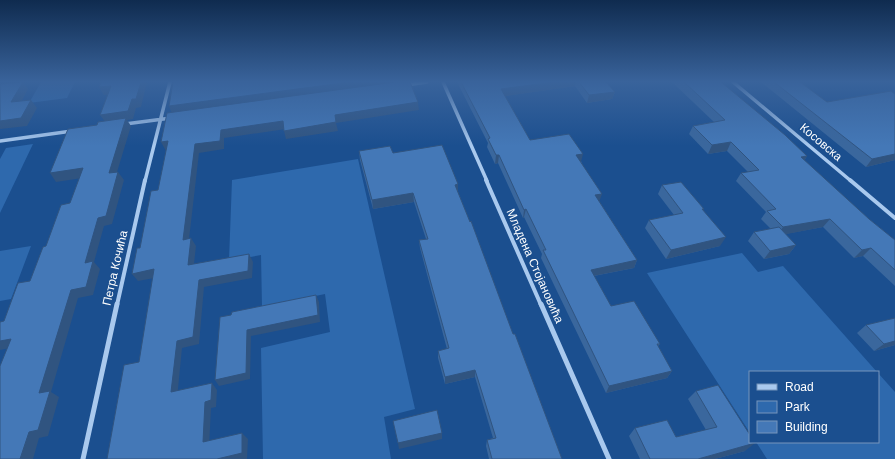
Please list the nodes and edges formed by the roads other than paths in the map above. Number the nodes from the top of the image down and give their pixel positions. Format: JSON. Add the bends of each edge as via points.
{"nodes":[{"id":1,"x":164,"y":103,"type":"edge"},
{"id":2,"x":452,"y":103,"type":"edge"},
{"id":3,"x":759,"y":103,"type":"edge"},
{"id":4,"x":176,"y":118,"type":"edge"},
{"id":5,"x":160,"y":120,"type":"junction"},
{"id":6,"x":122,"y":125,"type":"edge"},
{"id":7,"x":76,"y":131,"type":"edge"},
{"id":8,"x":0,"y":141,"type":"edge"},
{"id":9,"x":895,"y":218,"type":"edge"},
{"id":10,"x":83,"y":459,"type":"edge"},
{"id":11,"x":609,"y":459,"type":"edge"}],
"edges":[{"from":1,"to":5,"type":"street","name":"Петра Кочића"},
{"from":2,"to":11,"type":"street","name":"Младена Стојановића"},
{"from":3,"to":9,"type":"street","name":"Косовска"},
{"from":4,"to":5,"type":"street"},
{"from":5,"to":6,"type":"street"},
{"from":5,"to":10,"type":"street","name":"Петра Кочића"},
{"from":7,"to":8,"type":"street"}]}
